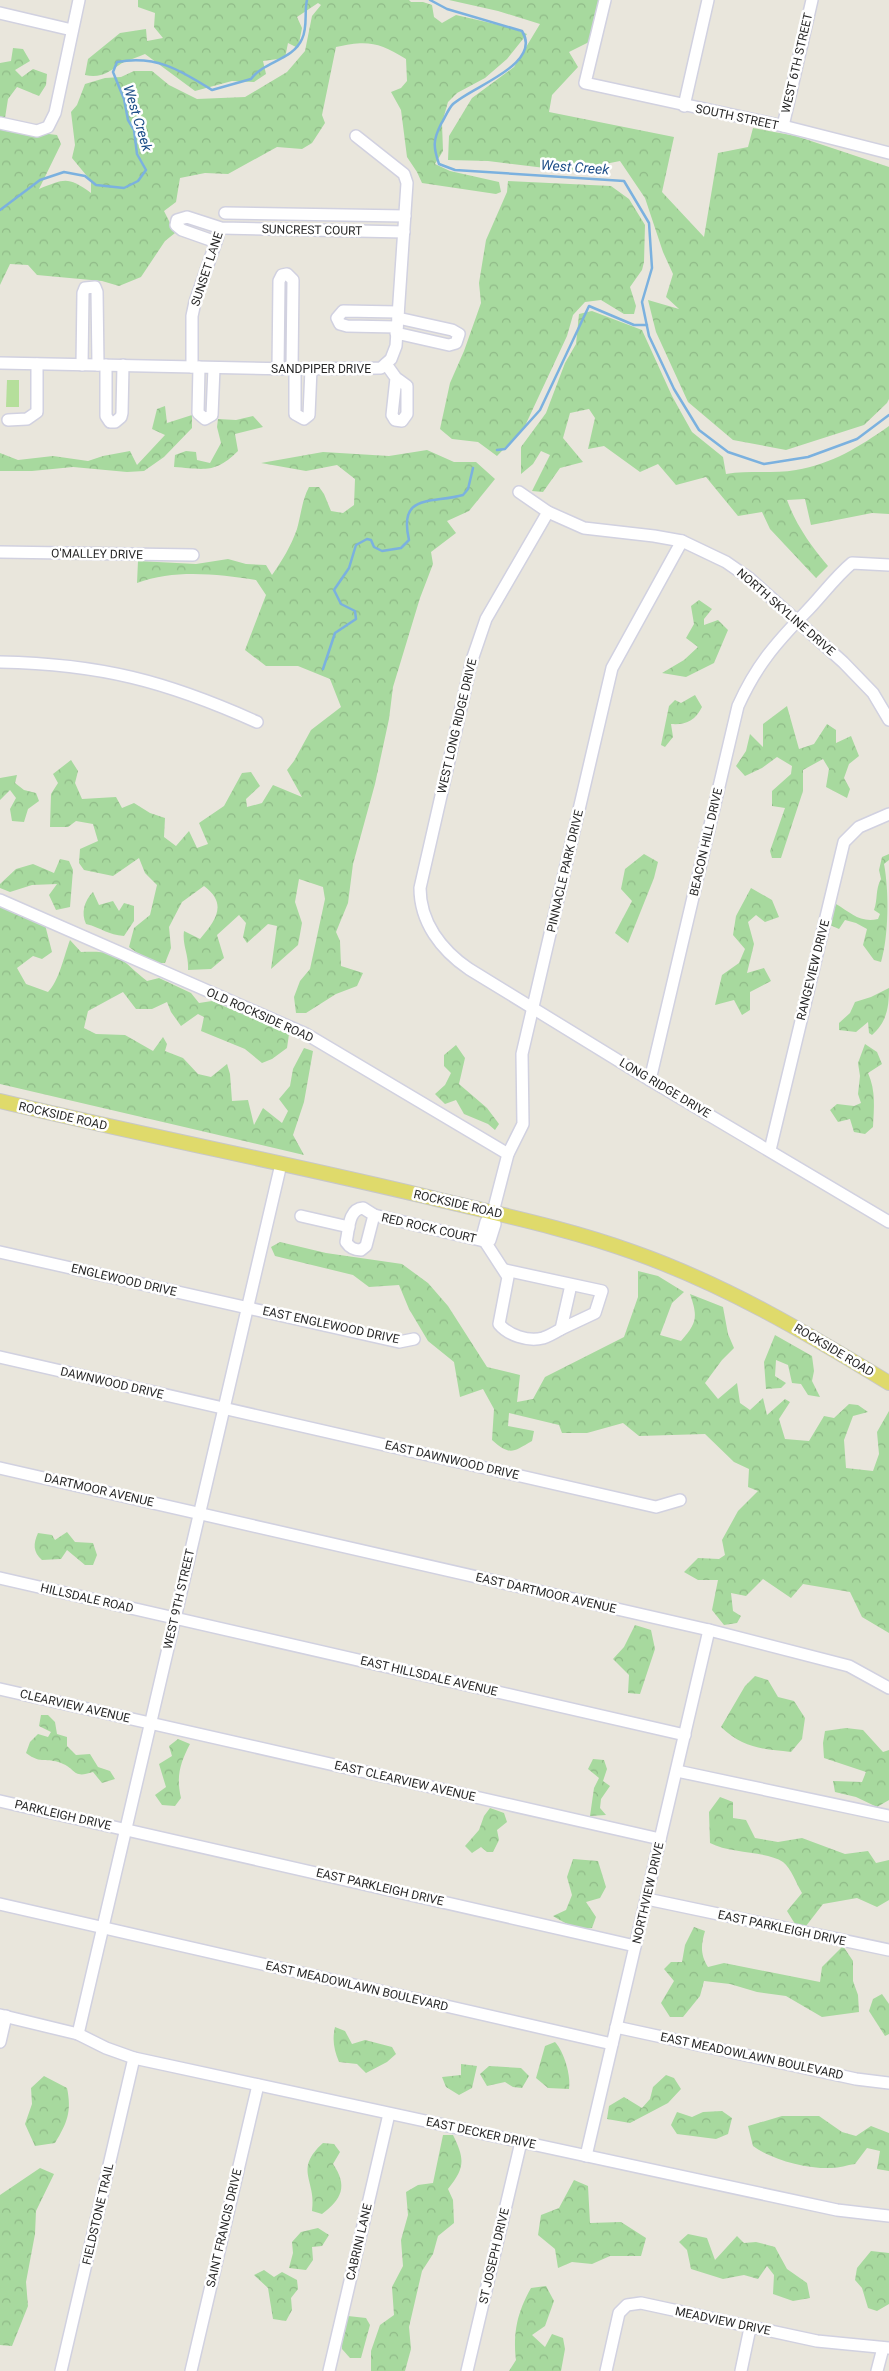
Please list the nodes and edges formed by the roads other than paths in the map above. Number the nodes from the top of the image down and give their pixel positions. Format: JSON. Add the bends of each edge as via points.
{"nodes":[{"id":1,"x":79,"y":0,"type":"edge"},
{"id":2,"x":605,"y":0,"type":"edge"},
{"id":3,"x":708,"y":0,"type":"edge"},
{"id":4,"x":812,"y":0,"type":"edge"},
{"id":5,"x":0,"y":14,"type":"edge"},
{"id":6,"x":72,"y":30,"type":"junction"},
{"id":7,"x":684,"y":106,"type":"junction"},
{"id":8,"x":0,"y":122,"type":"edge"},
{"id":9,"x":783,"y":126,"type":"junction"},
{"id":10,"x":356,"y":136,"type":"dead end"},
{"id":11,"x":888,"y":149,"type":"edge"},
{"id":12,"x":405,"y":216,"type":"junction"},
{"id":13,"x":221,"y":228,"type":"junction"},
{"id":14,"x":404,"y":232,"type":"junction"},
{"id":15,"x":216,"y":242,"type":"junction"},
{"id":16,"x":0,"y":363,"type":"edge"},
{"id":17,"x":37,"y":364,"type":"junction"},
{"id":18,"x":386,"y":364,"type":"junction"},
{"id":19,"x":82,"y":365,"type":"junction"},
{"id":20,"x":102,"y":365,"type":"junction"},
{"id":21,"x":123,"y":365,"type":"junction"},
{"id":22,"x":196,"y":367,"type":"junction"},
{"id":23,"x":214,"y":368,"type":"junction"},
{"id":24,"x":278,"y":369,"type":"junction"},
{"id":25,"x":293,"y":369,"type":"junction"},
{"id":26,"x":310,"y":369,"type":"junction"},
{"id":27,"x":396,"y":378,"type":"dead end"},
{"id":28,"x":8,"y":420,"type":"dead end"},
{"id":29,"x":519,"y":492,"type":"dead end"},
{"id":30,"x":548,"y":512,"type":"junction"},
{"id":31,"x":682,"y":541,"type":"junction"},
{"id":32,"x":0,"y":552,"type":"edge"},
{"id":33,"x":193,"y":555,"type":"dead end"},
{"id":34,"x":889,"y":565,"type":"edge"},
{"id":35,"x":797,"y":620,"type":"junction"},
{"id":36,"x":0,"y":662,"type":"edge"},
{"id":37,"x":889,"y":720,"type":"edge"},
{"id":38,"x":257,"y":722,"type":"dead end"},
{"id":39,"x":889,"y":814,"type":"edge"},
{"id":40,"x":0,"y":900,"type":"edge"},
{"id":41,"x":444,"y":949,"type":"joint"},
{"id":42,"x":533,"y":1008,"type":"junction"},
{"id":43,"x":650,"y":1080,"type":"junction"},
{"id":44,"x":0,"y":1101,"type":"edge"},
{"id":45,"x":770,"y":1150,"type":"junction"},
{"id":46,"x":508,"y":1154,"type":"junction"},
{"id":47,"x":281,"y":1164,"type":"junction"},
{"id":48,"x":493,"y":1212,"type":"junction"},
{"id":49,"x":374,"y":1215,"type":"junction"},
{"id":50,"x":301,"y":1216,"type":"dead end"},
{"id":51,"x":889,"y":1222,"type":"edge"},
{"id":52,"x":349,"y":1227,"type":"junction"},
{"id":53,"x":484,"y":1241,"type":"junction"},
{"id":54,"x":0,"y":1252,"type":"edge"},
{"id":55,"x":505,"y":1270,"type":"junction"},
{"id":56,"x":571,"y":1285,"type":"junction"},
{"id":57,"x":248,"y":1308,"type":"junction"},
{"id":58,"x":561,"y":1329,"type":"junction"},
{"id":59,"x":414,"y":1339,"type":"dead end"},
{"id":60,"x":0,"y":1357,"type":"edge"},
{"id":61,"x":889,"y":1383,"type":"edge"},
{"id":62,"x":223,"y":1408,"type":"junction"},
{"id":63,"x":0,"y":1468,"type":"edge"},
{"id":64,"x":680,"y":1500,"type":"dead end"},
{"id":65,"x":198,"y":1513,"type":"junction"},
{"id":66,"x":0,"y":1578,"type":"edge"},
{"id":67,"x":174,"y":1618,"type":"junction"},
{"id":68,"x":709,"y":1630,"type":"junction"},
{"id":69,"x":0,"y":1688,"type":"edge"},
{"id":70,"x":889,"y":1688,"type":"edge"},
{"id":71,"x":151,"y":1723,"type":"junction"},
{"id":72,"x":685,"y":1735,"type":"junction"},
{"id":73,"x":677,"y":1770,"type":"junction"},
{"id":74,"x":0,"y":1801,"type":"edge"},
{"id":75,"x":889,"y":1816,"type":"edge"},
{"id":76,"x":125,"y":1829,"type":"junction"},
{"id":77,"x":660,"y":1839,"type":"junction"},
{"id":78,"x":647,"y":1899,"type":"junction"},
{"id":79,"x":0,"y":1904,"type":"edge"},
{"id":80,"x":102,"y":1928,"type":"junction"},
{"id":81,"x":635,"y":1946,"type":"junction"},
{"id":82,"x":889,"y":1950,"type":"edge"},
{"id":83,"x":3,"y":2016,"type":"edge"},
{"id":84,"x":616,"y":2027,"type":"junction"},
{"id":85,"x":78,"y":2034,"type":"junction"},
{"id":86,"x":0,"y":2042,"type":"edge"},
{"id":87,"x":612,"y":2044,"type":"junction"},
{"id":88,"x":134,"y":2058,"type":"junction"},
{"id":89,"x":889,"y":2083,"type":"edge"},
{"id":90,"x":258,"y":2085,"type":"junction"},
{"id":91,"x":389,"y":2114,"type":"junction"},
{"id":92,"x":521,"y":2142,"type":"junction"},
{"id":93,"x":586,"y":2156,"type":"junction"},
{"id":94,"x":889,"y":2216,"type":"edge"},
{"id":95,"x":750,"y":2328,"type":"junction"},
{"id":96,"x":886,"y":2348,"type":"edge"},
{"id":97,"x":61,"y":2371,"type":"edge"},
{"id":98,"x":191,"y":2371,"type":"edge"},
{"id":99,"x":330,"y":2371,"type":"edge"},
{"id":100,"x":467,"y":2371,"type":"edge"},
{"id":101,"x":606,"y":2371,"type":"edge"},
{"id":102,"x":741,"y":2371,"type":"edge"},
{"id":103,"x":877,"y":2371,"type":"edge"}],
"edges":[{"from":1,"to":6,"type":"street"},
{"from":2,"to":7,"type":"street","name":"SOUTH STREET","via":[[585,83]]},
{"from":3,"to":7,"type":"street"},
{"from":4,"to":9,"type":"street","name":"WEST 6TH STREET"},
{"from":5,"to":6,"type":"street"},
{"from":6,"to":8,"type":"street","via":[[55,113],[48,127],[37,131]]},
{"from":7,"to":9,"type":"street","name":"SOUTH STREET"},
{"from":9,"to":11,"type":"street","name":"SOUTH STREET"},
{"from":10,"to":12,"type":"street","name":"SANDPIPER DRIVE","via":[[404,174],[407,183]]},
{"from":12,"to":13,"type":"street","name":"SUNSET LANE","via":[[227,208]]},
{"from":12,"to":14,"type":"street","name":"SANDPIPER DRIVE"},
{"from":13,"to":14,"type":"street","name":"SUNCREST COURT"},
{"from":13,"to":15,"type":"street","name":"SUNSET LANE"},
{"from":13,"to":15,"type":"street","name":"SUNCREST COURT","via":[[187,217],[180,217],[176,222],[182,230]]},
{"from":14,"to":18,"type":"street","name":"SANDPIPER DRIVE","via":[[394,354]]},
{"from":15,"to":22,"type":"street","name":"SUNSET LANE","via":[[194,302]]},
{"from":16,"to":17,"type":"street","name":"SANDPIPER DRIVE"},
{"from":17,"to":19,"type":"street","name":"SANDPIPER DRIVE"},
{"from":17,"to":28,"type":"street","via":[[36,412],[27,419]]},
{"from":18,"to":26,"type":"street","name":"SANDPIPER DRIVE","via":[[377,369]]},
{"from":18,"to":27,"type":"street"},
{"from":19,"to":20,"type":"street","name":"SANDPIPER DRIVE"},
{"from":19,"to":20,"type":"street","via":[[83,293],[91,286],[97,292]]},
{"from":20,"to":21,"type":"street","name":"SANDPIPER DRIVE"},
{"from":20,"to":21,"type":"street","via":[[106,416],[110,422],[115,422],[122,413]]},
{"from":21,"to":22,"type":"street","name":"SANDPIPER DRIVE"},
{"from":22,"to":23,"type":"street","name":"SANDPIPER DRIVE"},
{"from":22,"to":23,"type":"street","name":"SUNSET LANE","via":[[198,413],[205,419],[212,415]]},
{"from":23,"to":24,"type":"street","name":"SANDPIPER DRIVE"},
{"from":24,"to":25,"type":"street","name":"SANDPIPER DRIVE"},
{"from":24,"to":25,"type":"street","via":[[278,281],[287,274],[292,280]]},
{"from":25,"to":26,"type":"street","name":"SANDPIPER DRIVE"},
{"from":25,"to":26,"type":"street","via":[[295,414],[304,419],[309,415]]},
{"from":29,"to":30,"type":"street","name":"NORTH SKYLINE DRIVE"},
{"from":30,"to":31,"type":"street","name":"NORTH SKYLINE DRIVE","via":[[584,528]]},
{"from":30,"to":41,"type":"street","name":"WEST LONG RIDGE DRIVE","via":[[486,619],[472,660],[420,888],[420,906]]},
{"from":31,"to":35,"type":"street","name":"NORTH SKYLINE DRIVE","via":[[726,562]]},
{"from":31,"to":42,"type":"street","name":"PINNACLE PARK DRIVE","via":[[612,668]]},
{"from":32,"to":33,"type":"street","name":"O'MALLEY DRIVE"},
{"from":34,"to":35,"type":"street","name":"BEACON HILL DRIVE","via":[[852,563]]},
{"from":35,"to":37,"type":"street","name":"NORTH SKYLINE DRIVE","via":[[873,693]]},
{"from":35,"to":43,"type":"street","name":"BEACON HILL DRIVE","via":[[756,669],[738,706]]},
{"from":36,"to":38,"type":"street","via":[[45,663],[141,678]]},
{"from":39,"to":45,"type":"street","name":"RANGEVIEW DRIVE","via":[[859,827],[844,842]]},
{"from":40,"to":46,"type":"street","name":"OLD ROCKSIDE ROAD","via":[[308,1035]]},
{"from":41,"to":42,"type":"street","name":"LONG RIDGE DRIVE","via":[[469,969]]},
{"from":42,"to":43,"type":"street","name":"LONG RIDGE DRIVE"},
{"from":42,"to":46,"type":"street","name":"PINNACLE PARK DRIVE","via":[[522,1054],[523,1124]]},
{"from":43,"to":45,"type":"street","name":"LONG RIDGE DRIVE"},
{"from":44,"to":47,"type":"main road","name":"ROCKSIDE ROAD"},
{"from":45,"to":51,"type":"street","name":"LONG RIDGE DRIVE"},
{"from":46,"to":48,"type":"street","name":"PINNACLE PARK DRIVE"},
{"from":47,"to":48,"type":"main road","name":"ROCKSIDE ROAD"},
{"from":47,"to":57,"type":"street","name":"WEST 9TH STREET"},
{"from":48,"to":53,"type":"street","name":"PINNACLE PARK DRIVE","via":[[495,1224],[490,1240]]},
{"from":48,"to":61,"type":"main road","name":"ROCKSIDE ROAD","via":[[625,1249],[703,1280],[768,1311]]},
{"from":49,"to":52,"type":"street","name":"RED ROCK COURT","via":[[363,1208],[357,1209],[352,1213]]},
{"from":49,"to":52,"type":"street","via":[[362,1250],[350,1248],[346,1242]]},
{"from":49,"to":53,"type":"street","name":"RED ROCK COURT"},
{"from":50,"to":52,"type":"street"},
{"from":53,"to":55,"type":"street"},
{"from":54,"to":57,"type":"street","name":"ENGLEWOOD DRIVE"},
{"from":55,"to":56,"type":"street"},
{"from":55,"to":58,"type":"street","via":[[508,1277],[499,1324],[505,1331],[542,1338]]},
{"from":56,"to":58,"type":"street"},
{"from":56,"to":58,"type":"street","via":[[602,1291],[595,1313]]},
{"from":57,"to":59,"type":"street","name":"EAST ENGLEWOOD DRIVE","via":[[399,1342]]},
{"from":57,"to":62,"type":"street","name":"WEST 9TH STREET"},
{"from":60,"to":62,"type":"street","name":"DAWNWOOD DRIVE"},
{"from":62,"to":64,"type":"street","name":"EAST DAWNWOOD DRIVE","via":[[656,1507]]},
{"from":62,"to":65,"type":"street","name":"WEST 9TH STREET"},
{"from":63,"to":65,"type":"street","name":"DARTMOOR AVENUE"},
{"from":65,"to":67,"type":"street","name":"WEST 9TH STREET"},
{"from":65,"to":68,"type":"street","name":"EAST DARTMOOR AVENUE"},
{"from":66,"to":67,"type":"street","name":"HILLSDALE ROAD"},
{"from":67,"to":71,"type":"street","name":"WEST 9TH STREET"},
{"from":67,"to":72,"type":"street","name":"EAST HILLSDALE AVENUE"},
{"from":68,"to":70,"type":"street","name":"EAST DARTMOOR AVENUE","via":[[849,1666]]},
{"from":68,"to":72,"type":"street","name":"NORTHVIEW DRIVE"},
{"from":69,"to":71,"type":"street","name":"CLEARVIEW AVENUE"},
{"from":71,"to":76,"type":"street","name":"WEST 9TH STREET"},
{"from":71,"to":77,"type":"street","name":"EAST CLEARVIEW AVENUE"},
{"from":72,"to":73,"type":"street","name":"NORTHVIEW DRIVE"},
{"from":73,"to":75,"type":"street"},
{"from":73,"to":77,"type":"street","name":"NORTHVIEW DRIVE"},
{"from":74,"to":76,"type":"street","name":"PARKLEIGH DRIVE"},
{"from":76,"to":80,"type":"street","name":"WEST 9TH STREET"},
{"from":76,"to":81,"type":"street","name":"EAST PARKLEIGH DRIVE"},
{"from":77,"to":78,"type":"street","name":"NORTHVIEW DRIVE"},
{"from":78,"to":81,"type":"street","name":"NORTHVIEW DRIVE"},
{"from":78,"to":82,"type":"street","name":"EAST PARKLEIGH DRIVE"},
{"from":79,"to":80,"type":"street","name":"EAST MEADOWLAWN BOULEVARD"},
{"from":80,"to":85,"type":"street","name":"WEST 9TH STREET"},
{"from":80,"to":87,"type":"street","name":"EAST MEADOWLAWN BOULEVARD"},
{"from":81,"to":84,"type":"street","name":"NORTHVIEW DRIVE"},
{"from":83,"to":85,"type":"street","name":"EAST DECKER DRIVE"},
{"from":83,"to":86,"type":"street"},
{"from":84,"to":87,"type":"street","name":"NORTHVIEW DRIVE"},
{"from":84,"to":89,"type":"street","name":"EAST MEADOWLAWN BOULEVARD","via":[[856,2079]]},
{"from":85,"to":88,"type":"street","name":"EAST DECKER DRIVE"},
{"from":87,"to":93,"type":"street","name":"NORTHVIEW DRIVE"},
{"from":88,"to":90,"type":"street","name":"EAST DECKER DRIVE"},
{"from":88,"to":97,"type":"street","name":"FIELDSTONE TRAIL"},
{"from":90,"to":91,"type":"street","name":"EAST DECKER DRIVE"},
{"from":90,"to":98,"type":"street","name":"SAINT FRANCIS DRIVE"},
{"from":91,"to":92,"type":"street","name":"EAST DECKER DRIVE"},
{"from":91,"to":99,"type":"street","name":"CABRINI LANE"},
{"from":92,"to":93,"type":"street","name":"EAST DECKER DRIVE"},
{"from":92,"to":100,"type":"street","name":"ST JOSEPH DRIVE"},
{"from":93,"to":94,"type":"street","name":"EAST DECKER DRIVE","via":[[836,2210]]},
{"from":95,"to":96,"type":"street","name":"MEADVIEW DRIVE","via":[[817,2341]]},
{"from":95,"to":101,"type":"street","name":"MEADVIEW DRIVE","via":[[641,2303],[627,2305],[619,2313]]},
{"from":95,"to":102,"type":"street"},
{"from":96,"to":103,"type":"street"}]}
